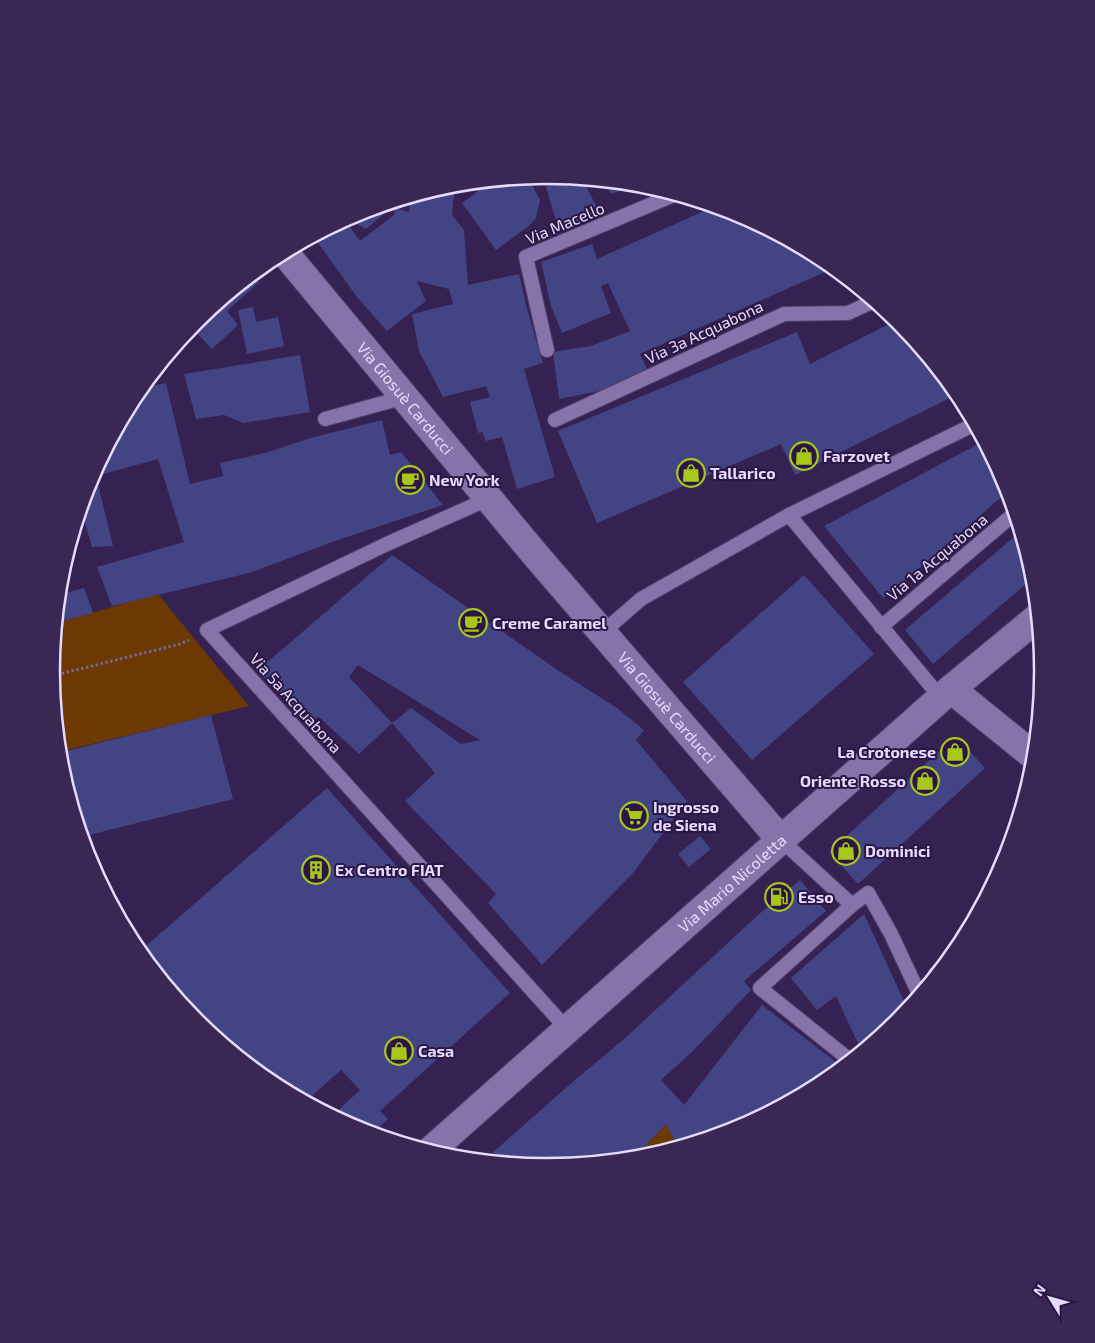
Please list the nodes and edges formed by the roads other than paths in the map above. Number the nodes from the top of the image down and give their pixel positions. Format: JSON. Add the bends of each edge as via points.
{"nodes":[{"id":1,"x":665,"y":199,"type":"edge"},
{"id":2,"x":289,"y":258,"type":"edge"},
{"id":3,"x":868,"y":304,"type":"edge"},
{"id":4,"x":547,"y":350,"type":"dead end"},
{"id":5,"x":405,"y":396,"type":"junction"},
{"id":6,"x":325,"y":419,"type":"dead end"},
{"id":7,"x":555,"y":420,"type":"dead end"},
{"id":8,"x":969,"y":427,"type":"edge"},
{"id":9,"x":488,"y":498,"type":"junction"},
{"id":10,"x":788,"y":515,"type":"junction"},
{"id":11,"x":1010,"y":517,"type":"edge"},
{"id":12,"x":1032,"y":622,"type":"edge"},
{"id":13,"x":881,"y":627,"type":"junction"},
{"id":14,"x":603,"y":632,"type":"junction"},
{"id":15,"x":946,"y":694,"type":"junction"},
{"id":16,"x":1028,"y":752,"type":"edge"},
{"id":17,"x":780,"y":840,"type":"junction"},
{"id":18,"x":852,"y":905,"type":"junction"},
{"id":19,"x":917,"y":989,"type":"edge"},
{"id":20,"x":568,"y":1029,"type":"junction"},
{"id":21,"x":846,"y":1057,"type":"edge"},
{"id":22,"x":436,"y":1146,"type":"edge"}],
"edges":[{"from":1,"to":4,"type":"lane","name":"Via Macello","via":[[526,258]]},
{"from":2,"to":5,"type":"street","name":"Via Giosuè Carducci"},
{"from":3,"to":7,"type":"lane","name":"Via 3a Acquabona","via":[[848,313],[784,314]]},
{"from":5,"to":6,"type":"lane"},
{"from":5,"to":9,"type":"street","name":"Via Giosuè Carducci"},
{"from":8,"to":10,"type":"lane"},
{"from":9,"to":14,"type":"street","name":"Via Giosuè Carducci"},
{"from":9,"to":20,"type":"lane","name":"Via 5a Acquabona","via":[[207,630]]},
{"from":10,"to":13,"type":"lane"},
{"from":10,"to":14,"type":"lane","via":[[641,599]]},
{"from":11,"to":13,"type":"lane","name":"Via 1a Acquabona"},
{"from":12,"to":15,"type":"street","name":"Via Mario Nicoletta"},
{"from":13,"to":15,"type":"lane"},
{"from":14,"to":17,"type":"street","name":"Via Giosuè Carducci"},
{"from":15,"to":16,"type":"street"},
{"from":15,"to":17,"type":"street","name":"Via Mario Nicoletta"},
{"from":17,"to":18,"type":"lane"},
{"from":17,"to":20,"type":"street","name":"Via Mario Nicoletta"},
{"from":18,"to":19,"type":"lane","via":[[868,892]]},
{"from":18,"to":21,"type":"lane","via":[[760,988]]},
{"from":20,"to":22,"type":"street","name":"Via Mario Nicoletta"}]}
